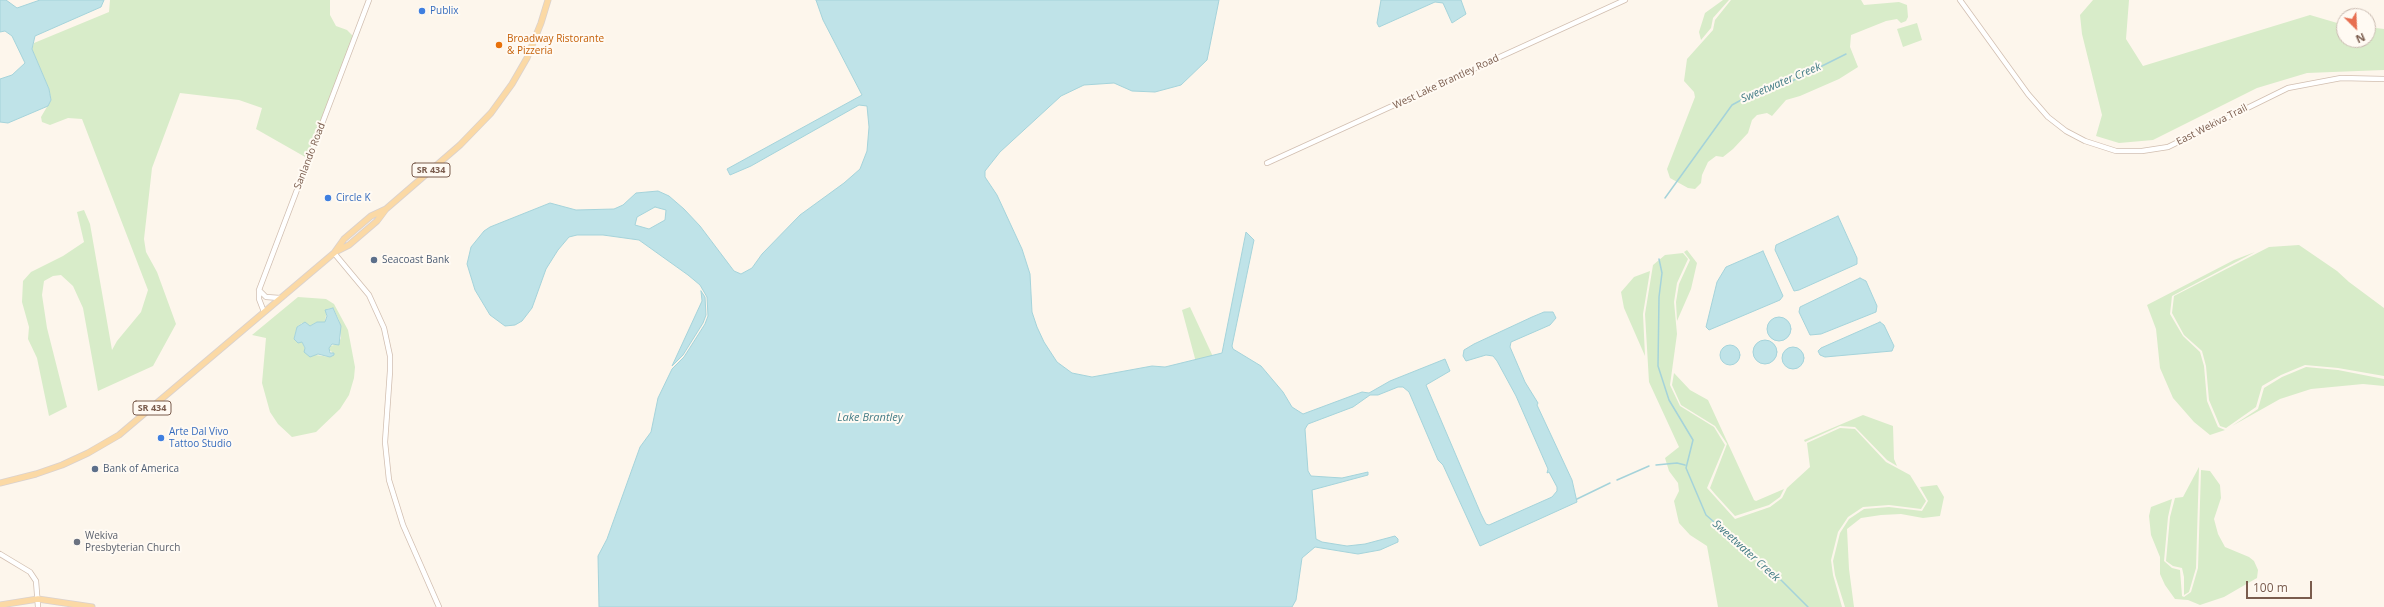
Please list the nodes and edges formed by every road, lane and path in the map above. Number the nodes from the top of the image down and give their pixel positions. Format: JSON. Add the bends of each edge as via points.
{"nodes":[{"id":1,"x":370,"y":0,"type":"edge"},
{"id":2,"x":548,"y":0,"type":"edge"},
{"id":3,"x":1626,"y":0,"type":"edge"},
{"id":4,"x":1960,"y":0,"type":"edge"},
{"id":5,"x":2384,"y":79,"type":"edge"},
{"id":6,"x":1267,"y":163,"type":"dead end"},
{"id":7,"x":334,"y":253,"type":"junction"},
{"id":8,"x":259,"y":290,"type":"junction"},
{"id":9,"x":280,"y":298,"type":"junction"},
{"id":10,"x":264,"y":312,"type":"junction"},
{"id":11,"x":0,"y":483,"type":"edge"},
{"id":12,"x":0,"y":554,"type":"edge"},
{"id":13,"x":38,"y":598,"type":"junction"},
{"id":14,"x":0,"y":605,"type":"edge"},
{"id":15,"x":38,"y":607,"type":"edge"},
{"id":16,"x":92,"y":607,"type":"edge"},
{"id":17,"x":439,"y":607,"type":"edge"}],
"edges":[{"from":1,"to":8,"type":"street","name":"Sanlando Road"},
{"from":2,"to":7,"type":"main road","number":"SR 434","via":[[542,23],[527,58],[491,113],[460,145],[386,209],[371,216],[344,239]]},
{"from":3,"to":6,"type":"street","name":"West Lake Brantley Road"},
{"from":4,"to":5,"type":"street","name":"East Wekiva Trail","via":[[2028,94],[2048,117],[2093,145],[2116,150],[2151,150],[2180,142],[2257,101],[2288,88],[2341,78]]},
{"from":7,"to":9,"type":"main road","number":"SR 434"},
{"from":7,"to":17,"type":"street","via":[[369,295],[384,328],[390,356],[385,442],[390,480],[403,525]]},
{"from":8,"to":9,"type":"street","via":[[266,297]]},
{"from":8,"to":10,"type":"street"},
{"from":9,"to":10,"type":"main road","number":"SR 434"},
{"from":10,"to":11,"type":"main road","number":"SR 434","via":[[109,441],[54,469]]},
{"from":12,"to":13,"type":"street","via":[[30,572],[36,581]]},
{"from":13,"to":14,"type":"main road"},
{"from":13,"to":15,"type":"street"},
{"from":13,"to":16,"type":"main road"}]}
